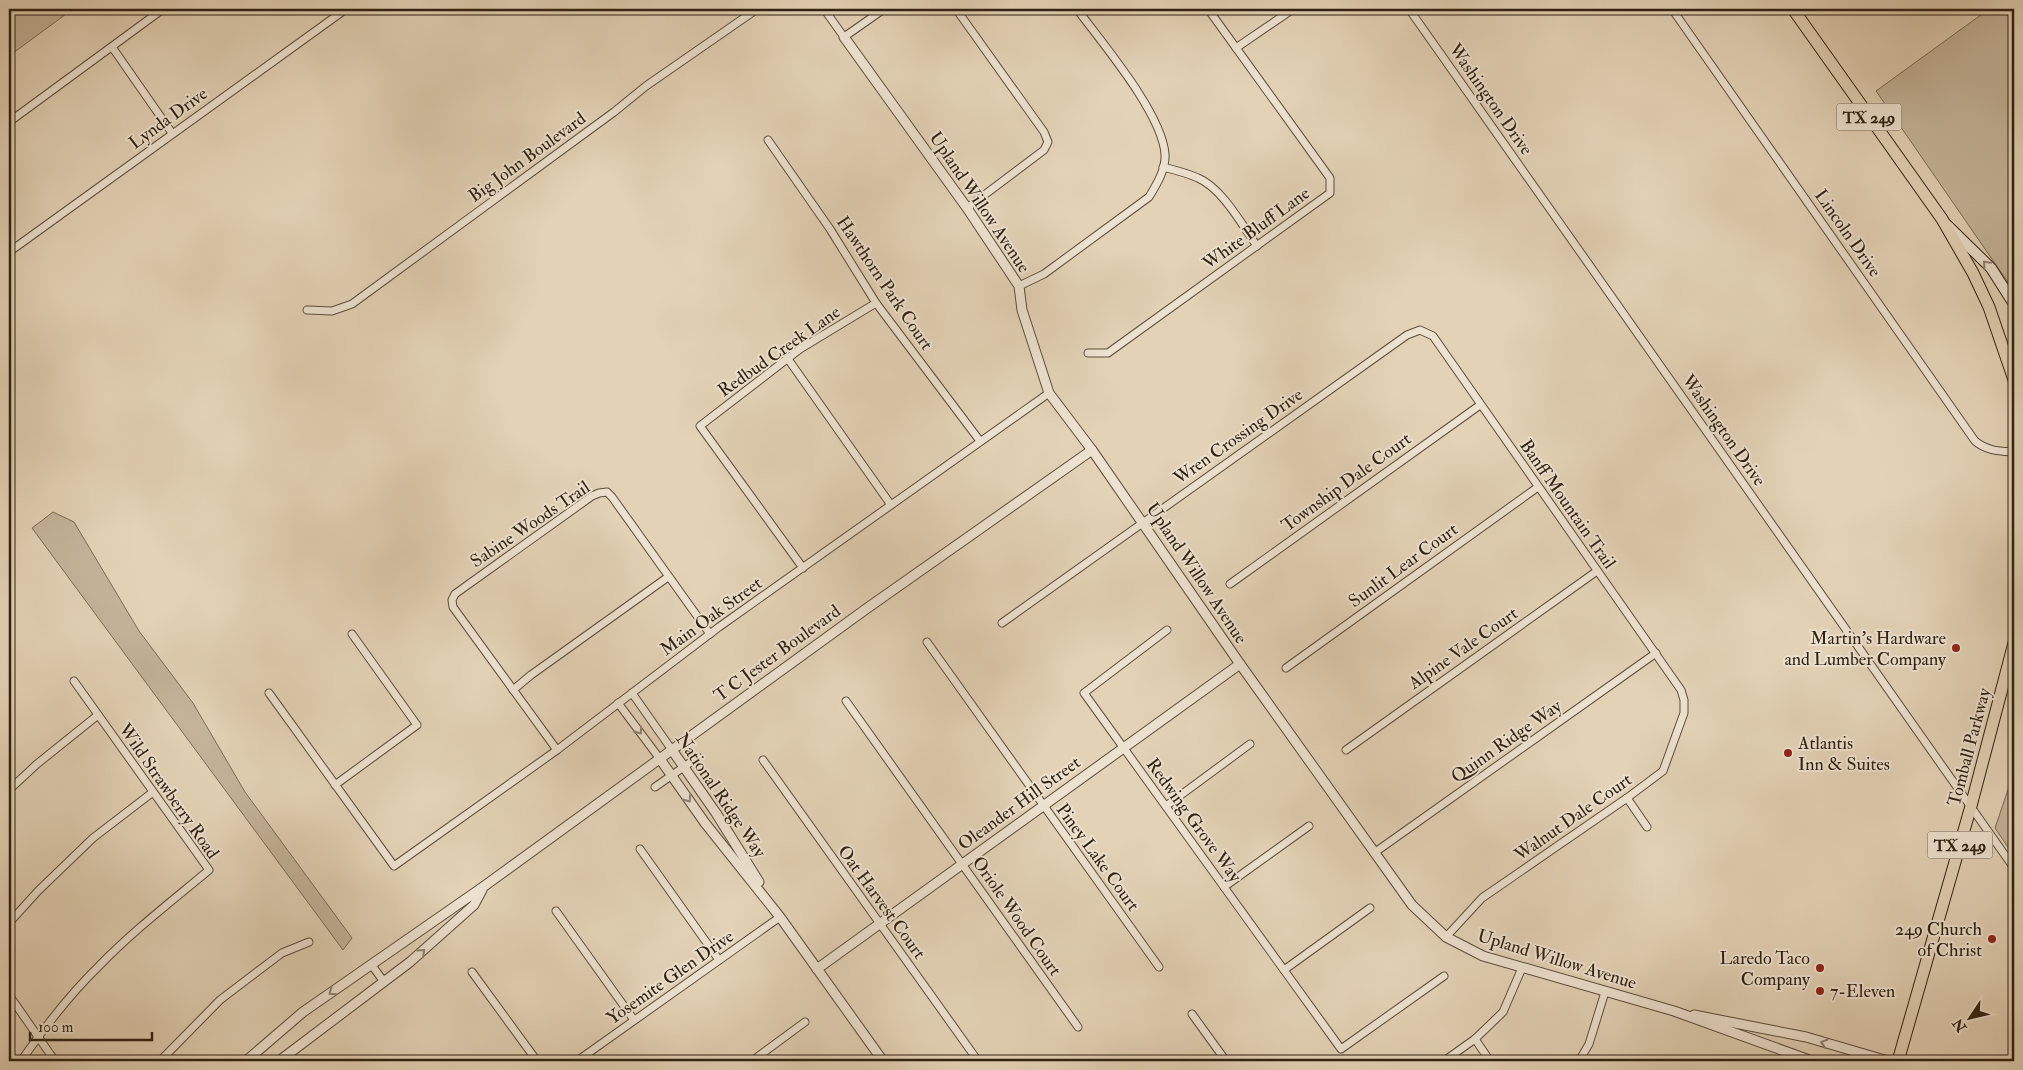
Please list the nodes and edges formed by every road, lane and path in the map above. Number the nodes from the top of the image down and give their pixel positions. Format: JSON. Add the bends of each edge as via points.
{"nodes":[{"id":1,"x":163,"y":9,"type":"edge"},
{"id":2,"x":346,"y":9,"type":"edge"},
{"id":3,"x":757,"y":9,"type":"edge"},
{"id":4,"x":824,"y":9,"type":"edge"},
{"id":5,"x":884,"y":9,"type":"edge"},
{"id":6,"x":956,"y":9,"type":"edge"},
{"id":7,"x":1077,"y":9,"type":"edge"},
{"id":8,"x":1208,"y":9,"type":"edge"},
{"id":9,"x":1293,"y":9,"type":"edge"},
{"id":10,"x":1409,"y":9,"type":"edge"},
{"id":11,"x":1672,"y":9,"type":"edge"},
{"id":12,"x":1793,"y":9,"type":"edge"},
{"id":13,"x":844,"y":37,"type":"junction"},
{"id":14,"x":112,"y":47,"type":"junction"},
{"id":15,"x":1236,"y":48,"type":"junction"},
{"id":16,"x":9,"y":122,"type":"edge"},
{"id":17,"x":172,"y":133,"type":"junction"},
{"id":18,"x":768,"y":140,"type":"dead end"},
{"id":19,"x":1164,"y":167,"type":"junction"},
{"id":20,"x":967,"y":208,"type":"junction"},
{"id":21,"x":1942,"y":219,"type":"junction"},
{"id":22,"x":1257,"y":246,"type":"junction"},
{"id":23,"x":9,"y":252,"type":"edge"},
{"id":24,"x":1018,"y":286,"type":"junction"},
{"id":25,"x":876,"y":303,"type":"junction"},
{"id":26,"x":2014,"y":304,"type":"edge"},
{"id":27,"x":308,"y":310,"type":"dead end"},
{"id":28,"x":1420,"y":330,"type":"joint"},
{"id":29,"x":1088,"y":353,"type":"dead end"},
{"id":30,"x":788,"y":359,"type":"junction"},
{"id":31,"x":2014,"y":380,"type":"edge"},
{"id":32,"x":1050,"y":393,"type":"junction"},
{"id":33,"x":1480,"y":405,"type":"junction"},
{"id":34,"x":980,"y":441,"type":"junction"},
{"id":35,"x":1092,"y":450,"type":"junction"},
{"id":36,"x":2014,"y":452,"type":"edge"},
{"id":37,"x":1538,"y":487,"type":"junction"},
{"id":38,"x":891,"y":504,"type":"junction"},
{"id":39,"x":1143,"y":522,"type":"junction"},
{"id":40,"x":803,"y":568,"type":"junction"},
{"id":41,"x":1598,"y":572,"type":"junction"},
{"id":42,"x":668,"y":577,"type":"junction"},
{"id":43,"x":1230,"y":584,"type":"dead end"},
{"id":44,"x":1002,"y":623,"type":"dead end"},
{"id":45,"x":1167,"y":630,"type":"dead end"},
{"id":46,"x":352,"y":634,"type":"dead end"},
{"id":47,"x":710,"y":634,"type":"junction"},
{"id":48,"x":927,"y":642,"type":"dead end"},
{"id":49,"x":2014,"y":643,"type":"edge"},
{"id":50,"x":1656,"y":653,"type":"junction"},
{"id":51,"x":1240,"y":664,"type":"junction"},
{"id":52,"x":1286,"y":668,"type":"dead end"},
{"id":53,"x":74,"y":681,"type":"dead end"},
{"id":54,"x":2010,"y":681,"type":"edge"},
{"id":55,"x":513,"y":690,"type":"junction"},
{"id":56,"x":632,"y":693,"type":"junction"},
{"id":57,"x":269,"y":694,"type":"dead end"},
{"id":58,"x":1684,"y":700,"type":"joint"},
{"id":59,"x":846,"y":701,"type":"dead end"},
{"id":60,"x":618,"y":703,"type":"junction"},
{"id":61,"x":98,"y":715,"type":"junction"},
{"id":62,"x":1250,"y":744,"type":"dead end"},
{"id":63,"x":1124,"y":748,"type":"junction"},
{"id":64,"x":557,"y":750,"type":"junction"},
{"id":65,"x":672,"y":750,"type":"junction"},
{"id":66,"x":1346,"y":750,"type":"dead end"},
{"id":67,"x":698,"y":757,"type":"dead end"},
{"id":68,"x":660,"y":759,"type":"junction"},
{"id":69,"x":762,"y":760,"type":"dead end"},
{"id":70,"x":684,"y":767,"type":"junction"},
{"id":71,"x":672,"y":776,"type":"junction"},
{"id":72,"x":335,"y":785,"type":"junction"},
{"id":73,"x":655,"y":787,"type":"dead end"},
{"id":74,"x":9,"y":790,"type":"edge"},
{"id":75,"x":153,"y":792,"type":"junction"},
{"id":76,"x":1627,"y":798,"type":"junction"},
{"id":77,"x":1043,"y":806,"type":"junction"},
{"id":78,"x":1166,"y":806,"type":"junction"},
{"id":79,"x":1971,"y":806,"type":"junction"},
{"id":80,"x":1309,"y":826,"type":"dead end"},
{"id":81,"x":1647,"y":827,"type":"dead end"},
{"id":82,"x":640,"y":849,"type":"dead end"},
{"id":83,"x":1374,"y":853,"type":"junction"},
{"id":84,"x":962,"y":864,"type":"junction"},
{"id":85,"x":2014,"y":868,"type":"edge"},
{"id":86,"x":483,"y":887,"type":"junction"},
{"id":87,"x":1224,"y":887,"type":"junction"},
{"id":88,"x":1370,"y":908,"type":"dead end"},
{"id":89,"x":556,"y":910,"type":"dead end"},
{"id":90,"x":780,"y":916,"type":"junction"},
{"id":91,"x":9,"y":923,"type":"edge"},
{"id":92,"x":879,"y":924,"type":"junction"},
{"id":93,"x":1446,"y":936,"type":"junction"},
{"id":94,"x":309,"y":942,"type":"dead end"},
{"id":95,"x":719,"y":960,"type":"junction"},
{"id":96,"x":372,"y":964,"type":"junction"},
{"id":97,"x":1159,"y":967,"type":"dead end"},
{"id":98,"x":817,"y":968,"type":"junction"},
{"id":99,"x":1522,"y":968,"type":"junction"},
{"id":100,"x":1284,"y":970,"type":"junction"},
{"id":101,"x":472,"y":972,"type":"dead end"},
{"id":102,"x":1444,"y":976,"type":"dead end"},
{"id":103,"x":384,"y":982,"type":"junction"},
{"id":104,"x":1605,"y":992,"type":"junction"},
{"id":105,"x":9,"y":995,"type":"edge"},
{"id":106,"x":1674,"y":1012,"type":"junction"},
{"id":107,"x":1192,"y":1014,"type":"dead end"},
{"id":108,"x":634,"y":1020,"type":"junction"},
{"id":109,"x":805,"y":1022,"type":"dead end"},
{"id":110,"x":1078,"y":1027,"type":"dead end"},
{"id":111,"x":1779,"y":1032,"type":"junction"},
{"id":112,"x":38,"y":1037,"type":"junction"},
{"id":113,"x":1475,"y":1039,"type":"junction"},
{"id":114,"x":1774,"y":1048,"type":"junction"},
{"id":115,"x":21,"y":1061,"type":"edge"},
{"id":116,"x":55,"y":1061,"type":"edge"},
{"id":117,"x":160,"y":1061,"type":"edge"},
{"id":118,"x":246,"y":1061,"type":"edge"},
{"id":119,"x":279,"y":1061,"type":"edge"},
{"id":120,"x":537,"y":1061,"type":"edge"},
{"id":121,"x":577,"y":1061,"type":"edge"},
{"id":122,"x":752,"y":1061,"type":"edge"},
{"id":123,"x":883,"y":1061,"type":"edge"},
{"id":124,"x":978,"y":1061,"type":"edge"},
{"id":125,"x":1226,"y":1061,"type":"edge"},
{"id":126,"x":1444,"y":1061,"type":"edge"},
{"id":127,"x":1490,"y":1061,"type":"edge"},
{"id":128,"x":1579,"y":1061,"type":"edge"},
{"id":129,"x":1812,"y":1061,"type":"edge"},
{"id":130,"x":1888,"y":1061,"type":"edge"},
{"id":131,"x":1898,"y":1061,"type":"edge"}],
"edges":[{"from":1,"to":14,"type":"street"},
{"from":2,"to":17,"type":"street","name":"Lynda Drive"},
{"from":3,"to":27,"type":"street","name":"Big John Boulevard","via":[[646,86],[352,304],[332,311]]},
{"from":4,"to":13,"type":"street","name":"Upland Willow Avenue"},
{"from":5,"to":13,"type":"street"},
{"from":6,"to":20,"type":"street","via":[[1048,142],[1044,150]]},
{"from":7,"to":19,"type":"street","via":[[1156,122],[1163,138]]},
{"from":8,"to":15,"type":"street","name":"White Bluff Lane"},
{"from":9,"to":15,"type":"street"},
{"from":10,"to":79,"type":"street","name":"Washington Drive"},
{"from":11,"to":36,"type":"street","name":"Lincoln Drive","via":[[1975,441],[1989,450]]},
{"from":12,"to":21,"type":"main road","number":"TX 249"},
{"from":13,"to":20,"type":"street","name":"Upland Willow Avenue"},
{"from":14,"to":16,"type":"street"},
{"from":14,"to":17,"type":"street"},
{"from":15,"to":22,"type":"street","name":"White Bluff Lane","via":[[1330,178],[1330,193]]},
{"from":17,"to":23,"type":"street","name":"Lynda Drive"},
{"from":18,"to":25,"type":"street","name":"Hawthorn Park Court","via":[[830,229]]},
{"from":19,"to":22,"type":"street","via":[[1199,178],[1210,186]]},
{"from":19,"to":24,"type":"street","via":[[1149,196],[1044,274]]},
{"from":20,"to":24,"type":"street","name":"Upland Willow Avenue"},
{"from":26,"to":21,"type":"main road","one_way":true,"via":[[1991,268]]},
{"from":21,"to":31,"type":"main road","number":"TX 249","via":[[1989,307]]},
{"from":22,"to":29,"type":"street","name":"White Bluff Lane","via":[[1108,353]]},
{"from":24,"to":32,"type":"street","name":"Upland Willow Avenue","via":[[1022,310]]},
{"from":25,"to":30,"type":"street","name":"Redbud Creek Lane"},
{"from":25,"to":34,"type":"street","name":"Hawthorn Park Court"},
{"from":28,"to":33,"type":"street","name":"Banff Mountain Trail","via":[[1432,336]]},
{"from":28,"to":39,"type":"street","name":"Wren Crossing Drive","via":[[1407,335]]},
{"from":30,"to":38,"type":"street"},
{"from":30,"to":40,"type":"street","name":"Redbud Creek Lane","via":[[700,426]]},
{"from":32,"to":34,"type":"street","name":"Main Oak Street"},
{"from":32,"to":35,"type":"street","name":"Upland Willow Avenue"},
{"from":33,"to":37,"type":"street","name":"Banff Mountain Trail"},
{"from":33,"to":43,"type":"street","name":"Township Dale Court"},
{"from":34,"to":38,"type":"street","name":"Main Oak Street"},
{"from":35,"to":39,"type":"street","name":"Upland Willow Avenue"},
{"from":35,"to":65,"type":"street","name":"T C Jester Boulevard"},
{"from":37,"to":41,"type":"street","name":"Banff Mountain Trail"},
{"from":37,"to":52,"type":"street","name":"Sunlit Lear Court"},
{"from":38,"to":40,"type":"street","name":"Main Oak Street"},
{"from":39,"to":44,"type":"street","name":"Wren Crossing Drive"},
{"from":39,"to":51,"type":"street","name":"Upland Willow Avenue"},
{"from":40,"to":47,"type":"street","name":"Main Oak Street"},
{"from":41,"to":50,"type":"street","name":"Banff Mountain Trail"},
{"from":41,"to":66,"type":"street","name":"Alpine Vale Court"},
{"from":42,"to":47,"type":"street","name":"Sabine Woods Trail"},
{"from":42,"to":55,"type":"street"},
{"from":42,"to":55,"type":"street","name":"Sabine Woods Trail","via":[[607,492],[599,493],[455,594],[453,607]]},
{"from":45,"to":63,"type":"street","name":"Redwing Grove Way","via":[[1084,692]]},
{"from":46,"to":72,"type":"street","via":[[417,726]]},
{"from":47,"to":56,"type":"street","name":"Main Oak Street"},
{"from":48,"to":77,"type":"street","name":"Piney Lake Court"},
{"from":49,"to":54,"type":"main road","name":"Tomball Parkway","number":"TX 249"},
{"from":50,"to":58,"type":"street","name":"Banff Mountain Trail","via":[[1681,690]]},
{"from":50,"to":83,"type":"street","name":"Quinn Ridge Way"},
{"from":51,"to":63,"type":"street","name":"Oleander Hill Street"},
{"from":51,"to":83,"type":"street","name":"Upland Willow Avenue"},
{"from":53,"to":61,"type":"street","name":"Wild Strawberry Road"},
{"from":54,"to":79,"type":"main road","name":"Tomball Parkway","number":"TX 249"},
{"from":55,"to":64,"type":"street"},
{"from":56,"to":60,"type":"street","name":"Main Oak Street"},
{"from":56,"to":65,"type":"street","name":"National Ridge Way"},
{"from":57,"to":72,"type":"street"},
{"from":58,"to":76,"type":"street","name":"Walnut Dale Court","via":[[1684,713],[1663,771]]},
{"from":59,"to":84,"type":"street","name":"Oriole Wood Court"},
{"from":60,"to":64,"type":"street","name":"Main Oak Street"},
{"from":60,"to":68,"type":"street","name":"National Ridge Way","one_way":true},
{"from":61,"to":74,"type":"street"},
{"from":61,"to":75,"type":"street","name":"Wild Strawberry Road"},
{"from":62,"to":78,"type":"street"},
{"from":63,"to":77,"type":"street","name":"Oleander Hill Street"},
{"from":63,"to":78,"type":"street","name":"Redwing Grove Way"},
{"from":64,"to":72,"type":"street","name":"Main Oak Street","via":[[394,866]]},
{"from":65,"to":68,"type":"street","name":"T C Jester Boulevard"},
{"from":65,"to":70,"type":"street","name":"National Ridge Way"},
{"from":67,"to":70,"type":"street"},
{"from":68,"to":71,"type":"street","name":"National Ridge Way"},
{"from":68,"to":86,"type":"street","name":"T C Jester Boulevard"},
{"from":69,"to":92,"type":"street","name":"Oat Harvest Court"},
{"from":70,"to":71,"type":"street"},
{"from":70,"to":90,"type":"street","name":"National Ridge Way"},
{"from":71,"to":73,"type":"street"},
{"from":71,"to":90,"type":"street","name":"National Ridge Way","one_way":true,"via":[[705,823]]},
{"from":75,"to":91,"type":"street","via":[[93,838]]},
{"from":75,"to":112,"type":"street","name":"Wild Strawberry Road","via":[[209,870],[98,966]]},
{"from":76,"to":81,"type":"street"},
{"from":76,"to":93,"type":"street","name":"Walnut Dale Court","via":[[1482,898]]},
{"from":77,"to":84,"type":"street","name":"Oleander Hill Street"},
{"from":77,"to":97,"type":"street","name":"Piney Lake Court"},
{"from":78,"to":87,"type":"street","name":"Redwing Grove Way"},
{"from":79,"to":85,"type":"street","name":"Washington Drive"},
{"from":79,"to":131,"type":"main road","name":"Tomball Parkway","number":"TX 249"},
{"from":80,"to":87,"type":"street"},
{"from":82,"to":95,"type":"street"},
{"from":83,"to":93,"type":"street","name":"Upland Willow Avenue","via":[[1412,905]]},
{"from":84,"to":92,"type":"street","name":"Oleander Hill Street"},
{"from":84,"to":110,"type":"street","name":"Oriole Wood Court"},
{"from":86,"to":96,"type":"street","name":"T C Jester Boulevard"},
{"from":103,"to":86,"type":"street","name":"T C Jester Boulevard","one_way":true,"via":[[474,905]]},
{"from":87,"to":100,"type":"street","name":"Redwing Grove Way"},
{"from":88,"to":100,"type":"street"},
{"from":89,"to":108,"type":"street"},
{"from":90,"to":95,"type":"street","name":"Yosemite Glen Drive"},
{"from":90,"to":98,"type":"street","name":"National Ridge Way"},
{"from":92,"to":98,"type":"street","name":"Oleander Hill Street"},
{"from":92,"to":124,"type":"street","name":"Oat Harvest Court"},
{"from":93,"to":99,"type":"street","name":"Upland Willow Avenue","via":[[1483,956]]},
{"from":94,"to":117,"type":"street","via":[[282,953],[220,1000]]},
{"from":95,"to":108,"type":"street","name":"Yosemite Glen Drive"},
{"from":96,"to":103,"type":"street"},
{"from":96,"to":118,"type":"street","name":"T C Jester Boulevard","one_way":true,"via":[[303,1012]]},
{"from":98,"to":123,"type":"street","name":"National Ridge Way"},
{"from":99,"to":104,"type":"street","name":"Upland Willow Avenue"},
{"from":99,"to":113,"type":"street","via":[[1503,1012]]},
{"from":100,"to":102,"type":"street","name":"Redwing Grove Way","via":[[1341,1049]]},
{"from":101,"to":120,"type":"street"},
{"from":103,"to":119,"type":"street","name":"T C Jester Boulevard"},
{"from":104,"to":106,"type":"street","name":"Upland Willow Avenue"},
{"from":104,"to":128,"type":"street","via":[[1589,1044]]},
{"from":105,"to":112,"type":"street"},
{"from":106,"to":111,"type":"street","name":"Upland Willow Avenue"},
{"from":106,"to":114,"type":"street","name":"Upland Willow Avenue"},
{"from":107,"to":125,"type":"street"},
{"from":108,"to":121,"type":"street","name":"Yosemite Glen Drive"},
{"from":109,"to":122,"type":"street"},
{"from":111,"to":114,"type":"street"},
{"from":130,"to":111,"type":"street","name":"Upland Willow Avenue","one_way":true},
{"from":112,"to":115,"type":"street","name":"Wild Strawberry Road"},
{"from":112,"to":116,"type":"street"},
{"from":113,"to":126,"type":"street"},
{"from":113,"to":127,"type":"street"},
{"from":114,"to":129,"type":"street","name":"Upland Willow Avenue"}]}
